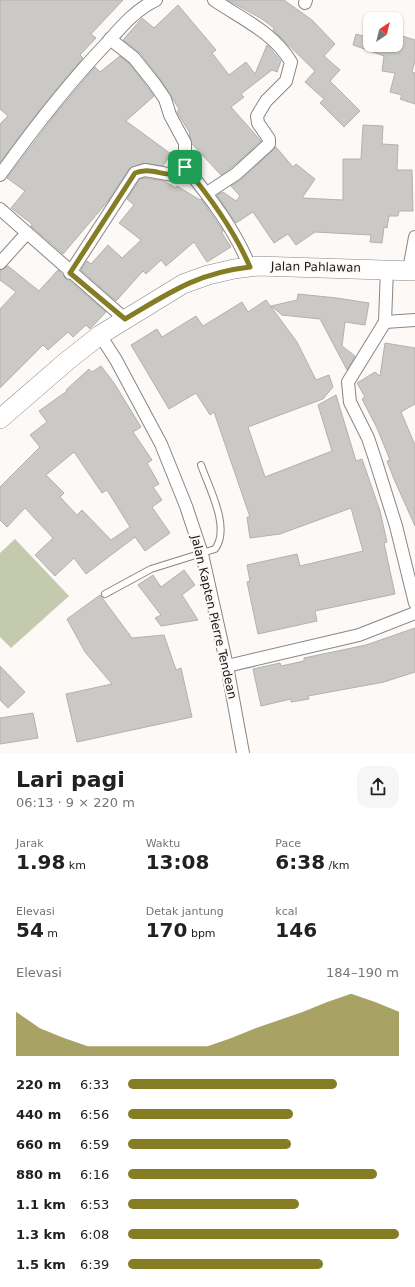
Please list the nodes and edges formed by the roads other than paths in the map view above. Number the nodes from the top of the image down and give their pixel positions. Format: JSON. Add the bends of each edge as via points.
{"nodes":[{"id":1,"x":156,"y":0,"type":"edge"},
{"id":2,"x":214,"y":0,"type":"edge"},
{"id":3,"x":110,"y":39,"type":"junction"},
{"id":4,"x":185,"y":167,"type":"junction"},
{"id":5,"x":0,"y":175,"type":"edge"},
{"id":6,"x":207,"y":193,"type":"junction"},
{"id":7,"x":0,"y":209,"type":"edge"},
{"id":8,"x":26,"y":233,"type":"junction"},
{"id":9,"x":415,"y":237,"type":"edge"},
{"id":10,"x":0,"y":263,"type":"edge"},
{"id":11,"x":250,"y":267,"type":"junction"},
{"id":12,"x":387,"y":269,"type":"junction"},
{"id":13,"x":412,"y":271,"type":"edge"},
{"id":14,"x":70,"y":273,"type":"junction"},
{"id":15,"x":125,"y":319,"type":"junction"},
{"id":16,"x":415,"y":320,"type":"edge"},
{"id":17,"x":386,"y":322,"type":"junction"},
{"id":18,"x":100,"y":335,"type":"junction"},
{"id":19,"x":0,"y":419,"type":"edge"},
{"id":20,"x":201,"y":466,"type":"dead end"},
{"id":21,"x":202,"y":554,"type":"junction"},
{"id":22,"x":105,"y":594,"type":"dead end"},
{"id":23,"x":415,"y":603,"type":"edge"},
{"id":24,"x":415,"y":613,"type":"edge"},
{"id":25,"x":227,"y":666,"type":"junction"},
{"id":26,"x":243,"y":753,"type":"edge"}],
"edges":[{"from":1,"to":3,"type":"street","via":[[133,14]]},
{"from":2,"to":6,"type":"street","via":[[264,30],[284,50],[291,62],[286,81],[266,101],[257,116],[269,144],[236,174]]},
{"from":3,"to":4,"type":"street","via":[[134,58],[165,99],[170,115],[185,143]]},
{"from":3,"to":5,"type":"street","via":[[33,129]]},
{"from":4,"to":6,"type":"street"},
{"from":4,"to":14,"type":"street","via":[[173,175],[145,170],[135,173]]},
{"from":6,"to":11,"type":"street","via":[[228,225]]},
{"from":7,"to":8,"type":"street"},
{"from":8,"to":10,"type":"street"},
{"from":8,"to":14,"type":"street"},
{"from":9,"to":13,"type":"street"},
{"from":11,"to":12,"type":"main road","name":"Jalan Pahlawan"},
{"from":11,"to":15,"type":"main road","name":"Jalan Pahlawan","via":[[208,275],[183,284]]},
{"from":12,"to":13,"type":"main road","name":"Jalan Pahlawan"},
{"from":12,"to":17,"type":"street"},
{"from":14,"to":15,"type":"street"},
{"from":15,"to":18,"type":"main road","name":"Jalan Pahlawan"},
{"from":16,"to":17,"type":"street"},
{"from":17,"to":23,"type":"street","via":[[348,382],[350,402],[368,438],[396,526]]},
{"from":18,"to":19,"type":"main road","name":"Jalan Pahlawan"},
{"from":18,"to":21,"type":"street","name":"Jalan Kapten Pierre Tendean","via":[[161,444]]},
{"from":20,"to":21,"type":"lane","via":[[221,522],[222,535],[215,548]]},
{"from":21,"to":22,"type":"lane","via":[[151,569]]},
{"from":21,"to":25,"type":"street","name":"Jalan Kapten Pierre Tendean"},
{"from":24,"to":25,"type":"street","via":[[359,635]]},
{"from":25,"to":26,"type":"street","name":"Jalan Kapten Pierre Tendean"}]}
